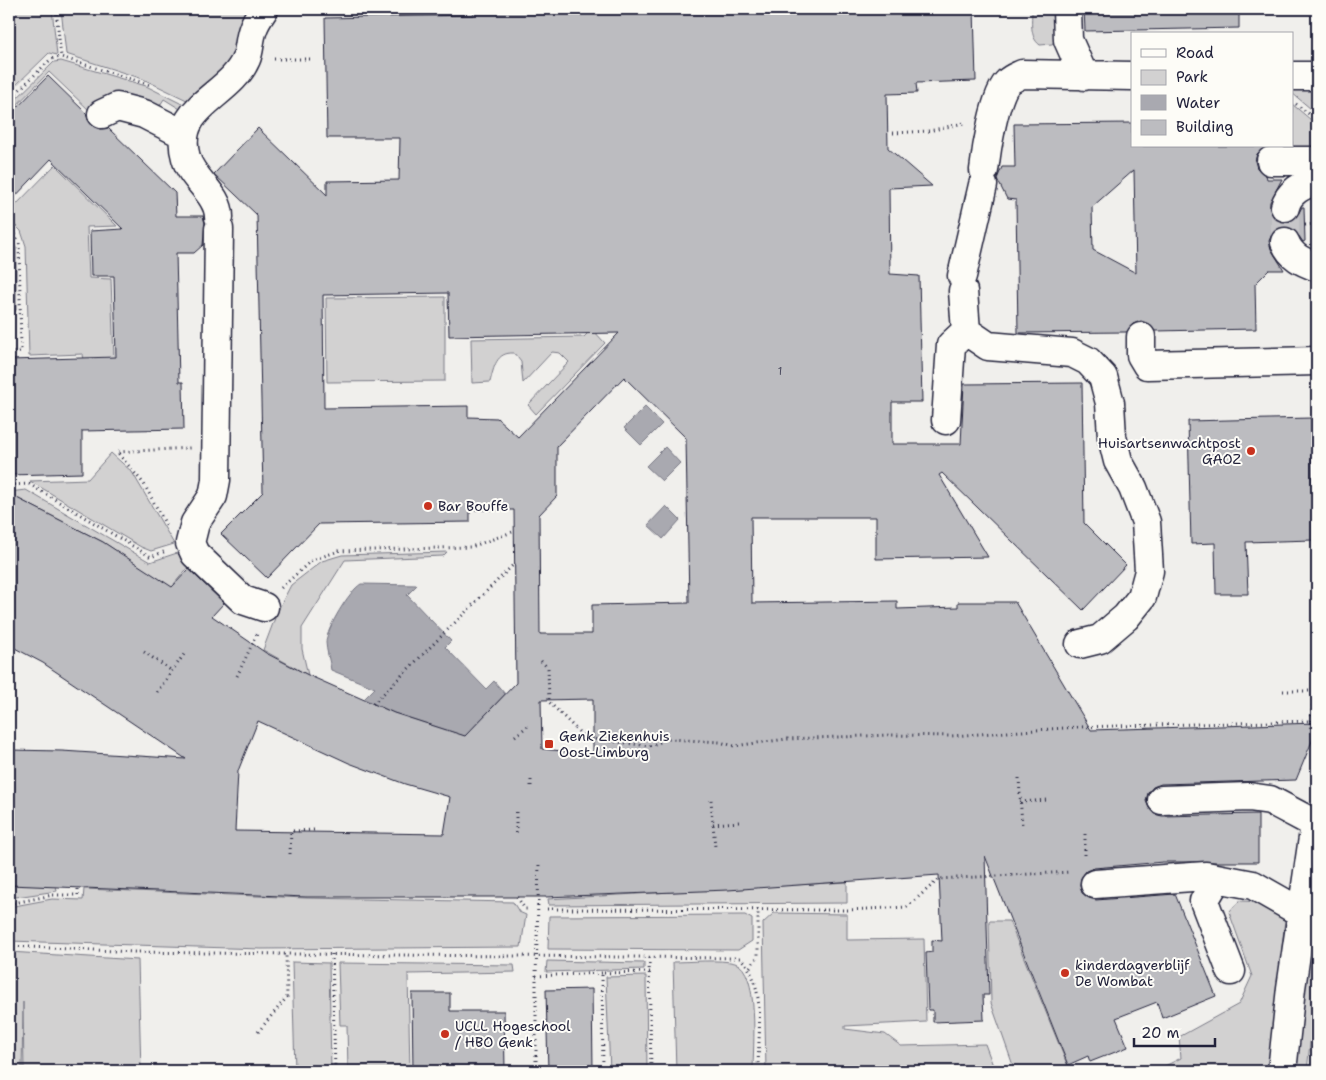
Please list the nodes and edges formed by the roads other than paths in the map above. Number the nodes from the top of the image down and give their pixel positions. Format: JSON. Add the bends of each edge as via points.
{"nodes":[{"id":1,"x":264,"y":9,"type":"edge"},
{"id":2,"x":1067,"y":9,"type":"edge"},
{"id":3,"x":1084,"y":76,"type":"junction"},
{"id":4,"x":1131,"y":76,"type":"edge"},
{"id":5,"x":1294,"y":76,"type":"edge"},
{"id":6,"x":1317,"y":76,"type":"edge"},
{"id":7,"x":102,"y":114,"type":"dead end"},
{"id":8,"x":183,"y":134,"type":"junction"},
{"id":9,"x":1270,"y":161,"type":"dead end"},
{"id":10,"x":1317,"y":161,"type":"edge"},
{"id":11,"x":1317,"y":182,"type":"edge"},
{"id":12,"x":1317,"y":267,"type":"edge"},
{"id":13,"x":966,"y":331,"type":"junction"},
{"id":14,"x":1141,"y":338,"type":"dead end"},
{"id":15,"x":1317,"y":361,"type":"edge"},
{"id":16,"x":946,"y":420,"type":"dead end"},
{"id":17,"x":264,"y":607,"type":"road end"},
{"id":18,"x":1080,"y":644,"type":"dead end"},
{"id":19,"x":1162,"y":800,"type":"dead end"},
{"id":20,"x":1317,"y":820,"type":"edge"},
{"id":21,"x":1085,"y":872,"type":"road end"},
{"id":22,"x":1217,"y":879,"type":"junction"},
{"id":23,"x":1303,"y":902,"type":"junction"},
{"id":24,"x":1231,"y":971,"type":"dead end"},
{"id":25,"x":1282,"y":1071,"type":"edge"}],
"edges":[{"from":1,"to":8,"type":"street","via":[[253,29],[246,60],[233,77],[198,107]]},
{"from":2,"to":3,"type":"street","via":[[1068,40]]},
{"from":3,"to":4,"type":"street"},
{"from":3,"to":13,"type":"street","via":[[1022,74],[1007,82],[1000,97],[987,146],[984,177],[962,283]]},
{"from":5,"to":6,"type":"street"},
{"from":7,"to":8,"type":"street","via":[[117,107],[144,114]]},
{"from":8,"to":17,"type":"street","via":[[185,158],[192,173],[219,207],[216,480],[213,496],[195,523],[190,543],[195,554],[243,600]]},
{"from":9,"to":10,"type":"street"},
{"from":11,"to":12,"type":"street","via":[[1293,192],[1287,201],[1292,225],[1288,250],[1298,259]]},
{"from":13,"to":16,"type":"street","via":[[950,345]]},
{"from":13,"to":18,"type":"street","via":[[988,346],[1072,353],[1088,361],[1103,376],[1118,461],[1146,522],[1149,571],[1142,597],[1126,617],[1100,639]]},
{"from":14,"to":15,"type":"street","via":[[1142,355],[1147,365]]},
{"from":19,"to":20,"type":"street","via":[[1249,797],[1270,800]]},
{"from":20,"to":23,"type":"street"},
{"from":21,"to":22,"type":"street"},
{"from":22,"to":23,"type":"street","via":[[1253,885]]},
{"from":22,"to":24,"type":"street","via":[[1204,901]]},
{"from":23,"to":25,"type":"street"}]}
